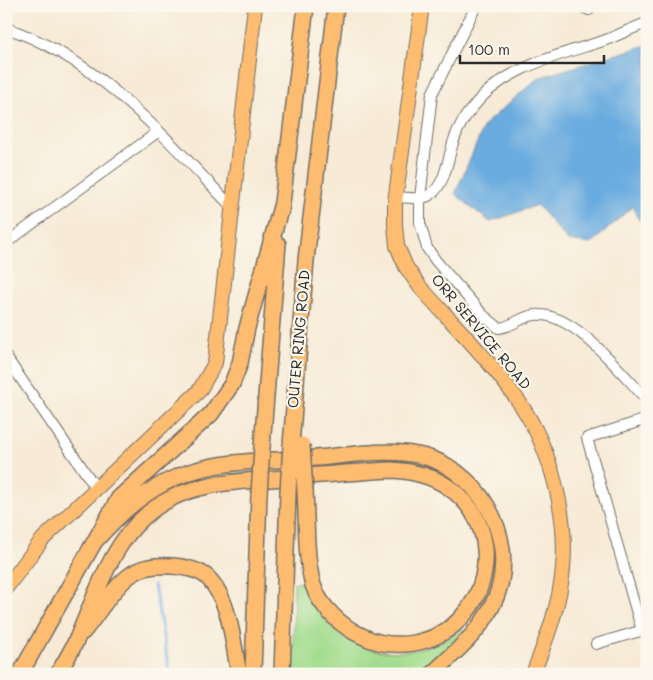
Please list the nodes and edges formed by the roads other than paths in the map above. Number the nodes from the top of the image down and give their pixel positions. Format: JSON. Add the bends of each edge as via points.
{"nodes":[{"id":1,"x":255,"y":6,"type":"edge"},
{"id":2,"x":306,"y":6,"type":"edge"},
{"id":3,"x":336,"y":6,"type":"edge"},
{"id":4,"x":422,"y":6,"type":"edge"},
{"id":5,"x":476,"y":6,"type":"edge"},
{"id":6,"x":647,"y":23,"type":"edge"},
{"id":7,"x":6,"y":28,"type":"edge"},
{"id":8,"x":158,"y":131,"type":"junction"},
{"id":9,"x":396,"y":197,"type":"junction"},
{"id":10,"x":420,"y":198,"type":"junction"},
{"id":11,"x":282,"y":203,"type":"junction"},
{"id":12,"x":233,"y":208,"type":"junction"},
{"id":13,"x":6,"y":243,"type":"edge"},
{"id":14,"x":6,"y":357,"type":"edge"},
{"id":15,"x":647,"y":400,"type":"edge"},
{"id":16,"x":647,"y":419,"type":"edge"},
{"id":17,"x":296,"y":445,"type":"junction"},
{"id":18,"x":96,"y":488,"type":"junction"},
{"id":19,"x":96,"y":540,"type":"junction"},
{"id":20,"x":6,"y":588,"type":"edge"},
{"id":21,"x":644,"y":630,"type":"edge"},
{"id":22,"x":76,"y":641,"type":"junction"},
{"id":23,"x":596,"y":644,"type":"dead end"},
{"id":24,"x":20,"y":674,"type":"edge"},
{"id":25,"x":58,"y":674,"type":"edge"},
{"id":26,"x":239,"y":674,"type":"edge"},
{"id":27,"x":253,"y":674,"type":"edge"},
{"id":28,"x":282,"y":674,"type":"edge"},
{"id":29,"x":432,"y":674,"type":"edge"},
{"id":30,"x":533,"y":674,"type":"edge"}],
"edges":[{"from":1,"to":12,"type":"main road"},
{"from":2,"to":11,"type":"highway","name":"OUTER RING ROAD"},
{"from":3,"to":17,"type":"highway","name":"OUTER RING ROAD","via":[[306,260],[293,415]]},
{"from":4,"to":9,"type":"main road","name":"ORR SERVICE ROAD"},
{"from":5,"to":10,"type":"street","via":[[432,94]]},
{"from":6,"to":10,"type":"street","via":[[510,75],[483,95],[460,126],[440,184],[431,195]]},
{"from":7,"to":8,"type":"street","via":[[27,35],[77,62]]},
{"from":8,"to":12,"type":"street"},
{"from":8,"to":13,"type":"street"},
{"from":9,"to":10,"type":"street"},
{"from":9,"to":30,"type":"main road","name":"ORR SERVICE ROAD","via":[[397,246],[406,267],[522,405],[538,435],[550,469],[559,506],[563,568],[551,627]]},
{"from":10,"to":15,"type":"street","via":[[420,223],[427,248],[484,316],[499,328],[536,314],[557,320],[601,350]]},
{"from":11,"to":19,"type":"highway","via":[[232,384],[222,401],[196,429],[119,498]]},
{"from":11,"to":27,"type":"highway","name":"OUTER RING ROAD","bridge":true,"via":[[259,494]]},
{"from":12,"to":18,"type":"main road","via":[[218,348],[209,378],[200,391]]},
{"from":14,"to":18,"type":"street"},
{"from":16,"to":21,"type":"street","via":[[587,438]]},
{"from":17,"to":22,"type":"highway","bridge":true,"via":[[305,491],[314,586],[319,598],[341,623],[370,640],[405,644],[439,635],[465,616],[475,601],[485,570],[478,524],[461,498],[449,487],[424,475],[391,470],[236,482],[210,485],[171,498],[142,516],[122,543],[88,608]]},
{"from":17,"to":28,"type":"highway","name":"OUTER RING ROAD","bridge":true,"via":[[288,492]]},
{"from":18,"to":20,"type":"main road","via":[[42,540]]},
{"from":19,"to":24,"type":"highway"},
{"from":19,"to":29,"type":"highway","via":[[134,502],[179,476],[204,468],[388,452],[426,457],[458,473],[480,494],[494,520],[502,556],[499,590],[489,612],[466,642]]},
{"from":21,"to":23,"type":"street"},
{"from":22,"to":25,"type":"highway"},
{"from":22,"to":26,"type":"highway","via":[[129,576],[156,565],[183,567],[210,579],[220,596],[227,614]]}]}
